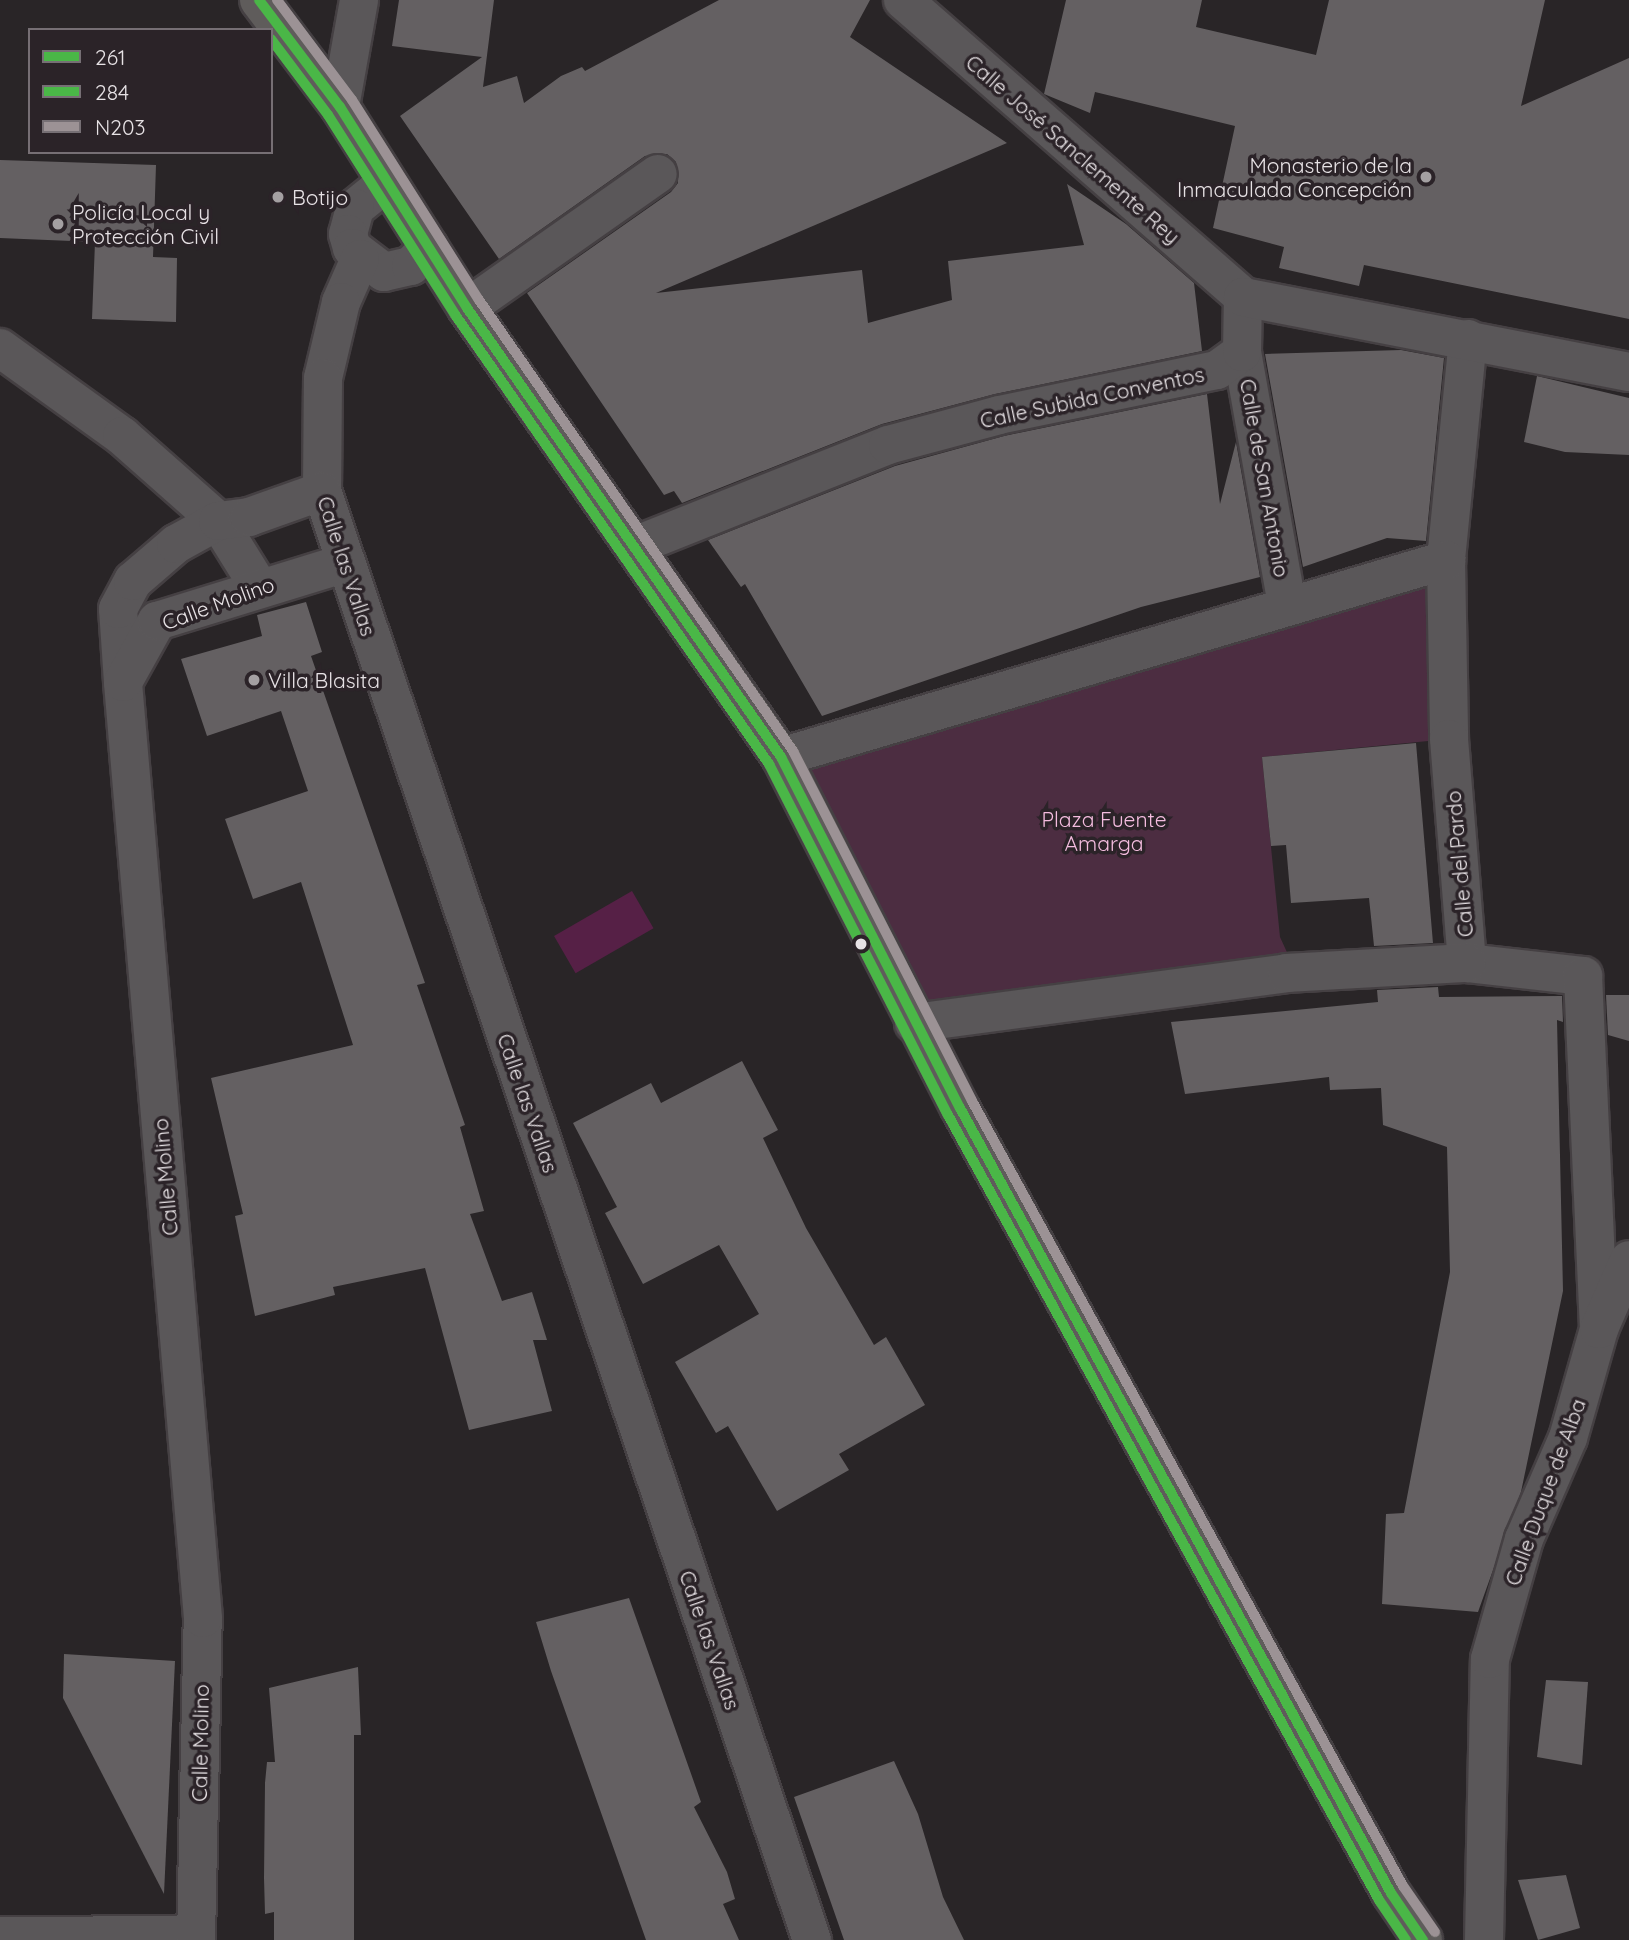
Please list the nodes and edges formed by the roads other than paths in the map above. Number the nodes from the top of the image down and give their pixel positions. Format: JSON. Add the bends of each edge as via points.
{"nodes":[{"id":1,"x":259,"y":0,"type":"edge"},
{"id":2,"x":359,"y":0,"type":"edge"},
{"id":3,"x":903,"y":0,"type":"edge"},
{"id":4,"x":340,"y":107,"type":"junction"},
{"id":5,"x":658,"y":174,"type":"dead end"},
{"id":6,"x":390,"y":188,"type":"junction"},
{"id":7,"x":429,"y":247,"type":"junction"},
{"id":8,"x":360,"y":259,"type":"junction"},
{"id":9,"x":1243,"y":297,"type":"junction"},
{"id":10,"x":467,"y":307,"type":"junction"},
{"id":11,"x":1468,"y":339,"type":"junction"},
{"id":12,"x":0,"y":348,"type":"edge"},
{"id":13,"x":1242,"y":352,"type":"junction"},
{"id":14,"x":1629,"y":372,"type":"edge"},
{"id":15,"x":321,"y":491,"type":"junction"},
{"id":16,"x":218,"y":521,"type":"junction"},
{"id":17,"x":637,"y":545,"type":"junction"},
{"id":18,"x":1446,"y":560,"type":"junction"},
{"id":19,"x":345,"y":563,"type":"junction"},
{"id":20,"x":259,"y":587,"type":"junction"},
{"id":21,"x":1287,"y":604,"type":"junction"},
{"id":22,"x":122,"y":682,"type":"junction"},
{"id":23,"x":781,"y":757,"type":"junction"},
{"id":24,"x":1467,"y":963,"type":"junction"},
{"id":25,"x":914,"y":1023,"type":"junction"},
{"id":26,"x":1629,"y":1261,"type":"edge"},
{"id":27,"x":1614,"y":1331,"type":"edge"},
{"id":28,"x":0,"y":1936,"type":"edge"},
{"id":29,"x":196,"y":1938,"type":"edge"},
{"id":30,"x":812,"y":1940,"type":"edge"},
{"id":31,"x":1423,"y":1940,"type":"edge"},
{"id":32,"x":1484,"y":1940,"type":"edge"}],
"edges":[{"from":1,"to":4,"type":"street"},
{"from":2,"to":4,"type":"street"},
{"from":3,"to":9,"type":"street","name":"Calle José Sanclemente Rey"},
{"from":4,"to":6,"type":"street"},
{"from":5,"to":10,"type":"street"},
{"from":6,"to":7,"type":"street"},
{"from":6,"to":8,"type":"street","via":[[376,191],[355,208],[348,234]]},
{"from":7,"to":8,"type":"street","via":[[411,266],[398,271],[384,272]]},
{"from":7,"to":10,"type":"street"},
{"from":8,"to":15,"type":"street","name":"Calle las Vallas","via":[[341,302],[323,378]]},
{"from":9,"to":11,"type":"street"},
{"from":9,"to":13,"type":"street"},
{"from":10,"to":17,"type":"street"},
{"from":11,"to":14,"type":"street"},
{"from":11,"to":18,"type":"street","name":"Calle del Pardo"},
{"from":12,"to":16,"type":"street","via":[[122,436]]},
{"from":13,"to":17,"type":"street","name":"Calle Subida Conventos","via":[[1217,370],[999,415],[888,445]]},
{"from":13,"to":21,"type":"street","name":"Calle de San Antonio"},
{"from":15,"to":16,"type":"street","via":[[249,517]]},
{"from":15,"to":19,"type":"street","name":"Calle las Vallas"},
{"from":16,"to":20,"type":"street"},
{"from":16,"to":22,"type":"street","via":[[176,544],[133,581],[118,609]]},
{"from":17,"to":23,"type":"street"},
{"from":18,"to":21,"type":"street"},
{"from":18,"to":24,"type":"street","name":"Calle del Pardo","via":[[1449,739]]},
{"from":19,"to":20,"type":"street","name":"Calle Molino"},
{"from":19,"to":30,"type":"street","name":"Calle las Vallas"},
{"from":20,"to":22,"type":"street","name":"Calle Molino","via":[[157,621]]},
{"from":21,"to":23,"type":"street"},
{"from":22,"to":29,"type":"street","name":"Calle Molino","via":[[203,1618]]},
{"from":23,"to":25,"type":"street"},
{"from":24,"to":25,"type":"street","via":[[1287,973]]},
{"from":24,"to":27,"type":"street","name":"Calle del Pardo","via":[[1583,976]]},
{"from":25,"to":31,"type":"street","via":[[1391,1893]]},
{"from":26,"to":27,"type":"street","name":"Calle Duque de Alba"},
{"from":27,"to":32,"type":"street","name":"Calle Duque de Alba","via":[[1580,1397],[1524,1539],[1490,1660]]},
{"from":28,"to":29,"type":"street"}]}
